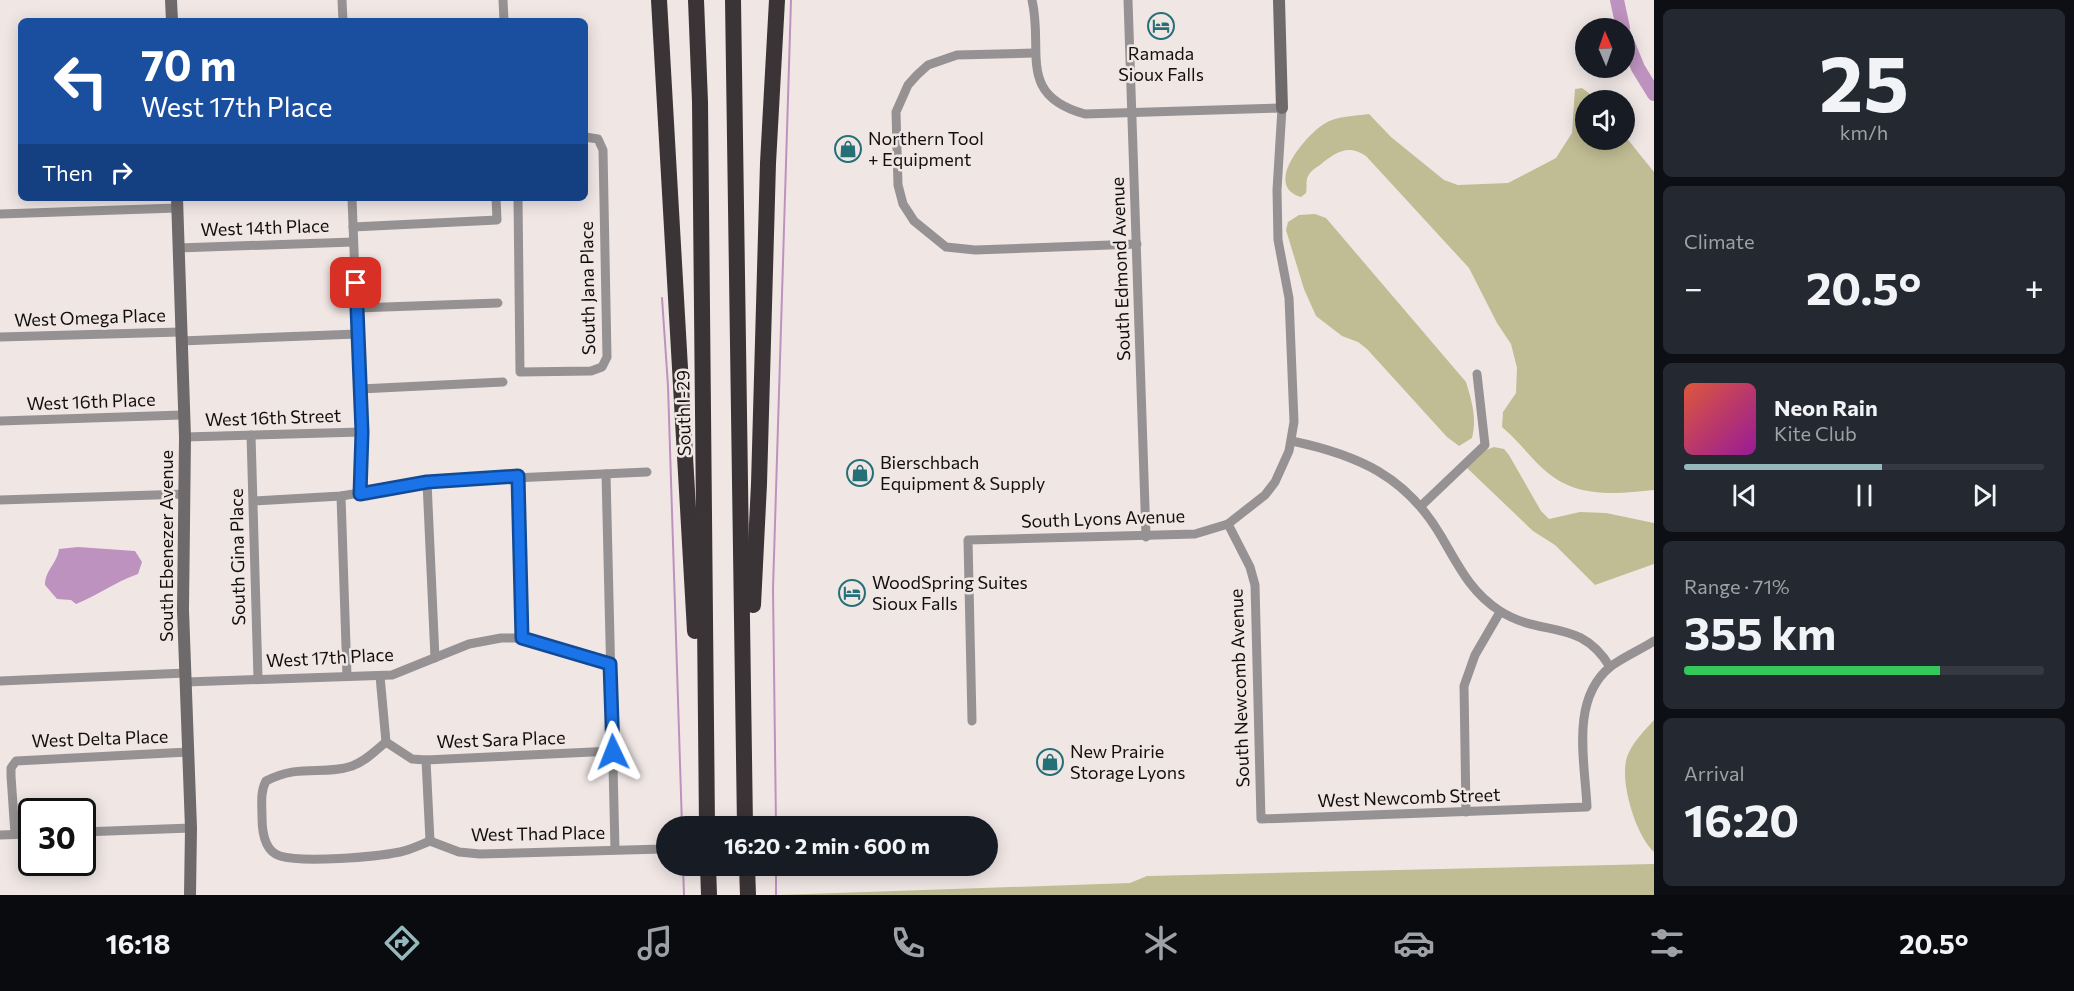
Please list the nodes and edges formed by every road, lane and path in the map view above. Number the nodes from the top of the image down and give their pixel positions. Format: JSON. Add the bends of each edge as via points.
{"nodes":[{"id":1,"x":171,"y":0,"type":"edge"},
{"id":2,"x":342,"y":0,"type":"edge"},
{"id":3,"x":503,"y":0,"type":"edge"},
{"id":4,"x":661,"y":0,"type":"edge"},
{"id":5,"x":766,"y":0,"type":"edge"},
{"id":6,"x":777,"y":0,"type":"edge"},
{"id":7,"x":1032,"y":0,"type":"edge"},
{"id":8,"x":1128,"y":0,"type":"edge"},
{"id":9,"x":1279,"y":0,"type":"edge"},
{"id":10,"x":696,"y":3,"type":"edge"},
{"id":11,"x":733,"y":5,"type":"edge"},
{"id":12,"x":172,"y":18,"type":"edge"},
{"id":13,"x":343,"y":18,"type":"edge"},
{"id":14,"x":504,"y":18,"type":"edge"},
{"id":15,"x":773,"y":44,"type":"junction"},
{"id":16,"x":1034,"y":53,"type":"junction"},
{"id":17,"x":1282,"y":108,"type":"junction"},
{"id":18,"x":1133,"y":113,"type":"junction"},
{"id":19,"x":588,"y":137,"type":"edge"},
{"id":20,"x":352,"y":201,"type":"edge"},
{"id":21,"x":496,"y":201,"type":"edge"},
{"id":22,"x":518,"y":201,"type":"edge"},
{"id":23,"x":177,"y":203,"type":"edge"},
{"id":24,"x":0,"y":214,"type":"edge"},
{"id":25,"x":353,"y":227,"type":"junction"},
{"id":26,"x":353,"y":242,"type":"junction"},
{"id":27,"x":1137,"y":244,"type":"junction"},
{"id":28,"x":178,"y":248,"type":"junction"},
{"id":29,"x":498,"y":303,"type":"dead end"},
{"id":30,"x":357,"y":308,"type":"junction"},
{"id":31,"x":357,"y":334,"type":"junction"},
{"id":32,"x":181,"y":336,"type":"junction"},
{"id":33,"x":0,"y":337,"type":"edge"},
{"id":34,"x":1477,"y":374,"type":"dead end"},
{"id":35,"x":503,"y":382,"type":"dead end"},
{"id":36,"x":360,"y":389,"type":"junction"},
{"id":37,"x":182,"y":415,"type":"junction"},
{"id":38,"x":0,"y":421,"type":"edge"},
{"id":39,"x":362,"y":432,"type":"junction"},
{"id":40,"x":251,"y":435,"type":"junction"},
{"id":41,"x":185,"y":437,"type":"junction"},
{"id":42,"x":1292,"y":441,"type":"junction"},
{"id":43,"x":647,"y":472,"type":"dead end"},
{"id":44,"x":606,"y":474,"type":"junction"},
{"id":45,"x":518,"y":476,"type":"junction"},
{"id":46,"x":427,"y":482,"type":"junction"},
{"id":47,"x":185,"y":494,"type":"junction"},
{"id":48,"x":360,"y":494,"type":"junction"},
{"id":49,"x":341,"y":496,"type":"junction"},
{"id":50,"x":0,"y":500,"type":"edge"},
{"id":51,"x":254,"y":501,"type":"junction"},
{"id":52,"x":1421,"y":506,"type":"junction"},
{"id":53,"x":1228,"y":524,"type":"junction"},
{"id":54,"x":1146,"y":537,"type":"junction"},
{"id":55,"x":1500,"y":612,"type":"junction"},
{"id":56,"x":522,"y":638,"type":"junction"},
{"id":57,"x":1654,"y":641,"type":"edge"},
{"id":58,"x":435,"y":658,"type":"junction"},
{"id":59,"x":610,"y":664,"type":"junction"},
{"id":60,"x":1610,"y":667,"type":"junction"},
{"id":61,"x":347,"y":676,"type":"junction"},
{"id":62,"x":380,"y":676,"type":"junction"},
{"id":63,"x":186,"y":677,"type":"junction"},
{"id":64,"x":258,"y":678,"type":"junction"},
{"id":65,"x":0,"y":681,"type":"edge"},
{"id":66,"x":972,"y":721,"type":"dead end"},
{"id":67,"x":386,"y":742,"type":"junction"},
{"id":68,"x":188,"y":752,"type":"junction"},
{"id":69,"x":613,"y":752,"type":"junction"},
{"id":70,"x":705,"y":755,"type":"junction"},
{"id":71,"x":426,"y":760,"type":"junction"},
{"id":72,"x":744,"y":768,"type":"junction"},
{"id":73,"x":1466,"y":812,"type":"junction"},
{"id":74,"x":707,"y":816,"type":"edge"},
{"id":75,"x":746,"y":816,"type":"edge"},
{"id":76,"x":1261,"y":819,"type":"joint"},
{"id":77,"x":191,"y":828,"type":"junction"},
{"id":78,"x":96,"y":831,"type":"edge"},
{"id":79,"x":15,"y":834,"type":"joint"},
{"id":80,"x":0,"y":835,"type":"edge"},
{"id":81,"x":430,"y":841,"type":"junction"},
{"id":82,"x":615,"y":849,"type":"junction"},
{"id":83,"x":656,"y":849,"type":"edge"},
{"id":84,"x":708,"y":876,"type":"edge"},
{"id":85,"x":747,"y":876,"type":"edge"},
{"id":86,"x":190,"y":895,"type":"edge"},
{"id":87,"x":709,"y":895,"type":"edge"},
{"id":88,"x":748,"y":895,"type":"edge"}],
"edges":[{"from":1,"to":12,"type":"street"},
{"from":2,"to":13,"type":"street"},
{"from":3,"to":14,"type":"street"},
{"from":4,"to":70,"type":"highway","via":[[689,555]]},
{"from":5,"to":15,"type":"highway"},
{"from":6,"to":15,"type":"highway"},
{"from":7,"to":16,"type":"street"},
{"from":8,"to":18,"type":"street","name":"South Edmond Avenue"},
{"from":9,"to":17,"type":"street","name":"South Lyons Avenue"},
{"from":10,"to":70,"type":"highway","name":"South I-29"},
{"from":11,"to":72,"type":"highway"},
{"from":15,"to":72,"type":"highway","via":[[759,484]]},
{"from":16,"to":18,"type":"street","via":[[1044,90],[1068,110],[1085,114]]},
{"from":16,"to":27,"type":"street","via":[[957,56],[928,65],[908,85],[896,112],[895,128],[903,204],[914,221],[946,247],[975,250]]},
{"from":17,"to":18,"type":"street"},
{"from":17,"to":42,"type":"street","name":"South Lyons Avenue","via":[[1277,211],[1290,305]]},
{"from":18,"to":27,"type":"street","name":"South Edmond Avenue"},
{"from":19,"to":22,"type":"street","name":"South Jana Place","via":[[598,139],[603,150],[607,362],[603,367],[591,371],[520,372]]},
{"from":20,"to":25,"type":"street"},
{"from":21,"to":25,"type":"street","name":"West 14th Place","via":[[497,220]]},
{"from":23,"to":24,"type":"street"},
{"from":23,"to":28,"type":"street","name":"South Ebenezer Avenue"},
{"from":25,"to":26,"type":"street"},
{"from":26,"to":28,"type":"street","name":"West 14th Place"},
{"from":26,"to":30,"type":"street"},
{"from":27,"to":54,"type":"street","name":"South Edmond Avenue"},
{"from":28,"to":32,"type":"street","name":"South Ebenezer Avenue"},
{"from":29,"to":30,"type":"street"},
{"from":30,"to":31,"type":"street"},
{"from":31,"to":32,"type":"street","name":"West Omega Place"},
{"from":31,"to":36,"type":"street"},
{"from":32,"to":33,"type":"street","name":"West Omega Place"},
{"from":32,"to":37,"type":"street","name":"South Ebenezer Avenue"},
{"from":34,"to":52,"type":"street","via":[[1485,445]]},
{"from":35,"to":36,"type":"street"},
{"from":36,"to":39,"type":"street"},
{"from":37,"to":38,"type":"street","name":"West 16th Place"},
{"from":37,"to":41,"type":"street","name":"South Ebenezer Avenue"},
{"from":39,"to":40,"type":"street","name":"West 16th Street"},
{"from":39,"to":48,"type":"street"},
{"from":40,"to":41,"type":"street","name":"West 16th Street"},
{"from":40,"to":51,"type":"street","name":"South Gina Place"},
{"from":41,"to":47,"type":"street","name":"South Ebenezer Avenue"},
{"from":42,"to":52,"type":"street","via":[[1364,462]]},
{"from":42,"to":53,"type":"street","name":"South Lyons Avenue","via":[[1275,482],[1265,495]]},
{"from":43,"to":44,"type":"street"},
{"from":44,"to":45,"type":"street"},
{"from":44,"to":59,"type":"street"},
{"from":45,"to":46,"type":"street"},
{"from":45,"to":56,"type":"street"},
{"from":46,"to":48,"type":"street"},
{"from":46,"to":58,"type":"street"},
{"from":47,"to":50,"type":"street"},
{"from":47,"to":63,"type":"street","name":"South Ebenezer Avenue"},
{"from":48,"to":49,"type":"street"},
{"from":49,"to":51,"type":"street"},
{"from":49,"to":61,"type":"street"},
{"from":51,"to":64,"type":"street","name":"South Gina Place"},
{"from":52,"to":55,"type":"street","via":[[1464,576]]},
{"from":53,"to":54,"type":"street","name":"South Lyons Avenue","via":[[1195,534]]},
{"from":53,"to":76,"type":"street","name":"South Newcomb Avenue","via":[[1254,585]]},
{"from":54,"to":66,"type":"street","name":"South Lyons Avenue","via":[[968,540]]},
{"from":55,"to":60,"type":"street","via":[[1524,623],[1581,636],[1598,649]]},
{"from":55,"to":73,"type":"street","via":[[1475,656],[1464,686]]},
{"from":56,"to":58,"type":"street","name":"West 17th Place","via":[[488,639]]},
{"from":56,"to":59,"type":"street","name":"West 17th Place"},
{"from":57,"to":60,"type":"street"},
{"from":58,"to":62,"type":"street","name":"West 17th Place"},
{"from":59,"to":69,"type":"street"},
{"from":60,"to":73,"type":"street","name":"West Newcomb Street","via":[[1596,683],[1584,714],[1587,807]]},
{"from":61,"to":62,"type":"street","name":"West 17th Place"},
{"from":61,"to":64,"type":"street","name":"West 17th Place"},
{"from":62,"to":67,"type":"street"},
{"from":63,"to":64,"type":"street","name":"West 17th Place"},
{"from":63,"to":65,"type":"street","name":"West 17th Place"},
{"from":63,"to":68,"type":"street","name":"South Ebenezer Avenue"},
{"from":67,"to":71,"type":"street","via":[[412,759]]},
{"from":67,"to":81,"type":"street","via":[[352,766],[292,770],[266,781],[262,791],[262,829],[267,844],[275,853],[292,857],[366,856],[402,852]]},
{"from":68,"to":77,"type":"street","name":"South Ebenezer Avenue"},
{"from":68,"to":79,"type":"street","name":"West Delta Place","via":[[16,761],[11,768]]},
{"from":69,"to":71,"type":"street","name":"West Sara Place"},
{"from":69,"to":82,"type":"street"},
{"from":70,"to":74,"type":"highway","name":"South I-29"},
{"from":71,"to":81,"type":"street"},
{"from":72,"to":75,"type":"highway"},
{"from":73,"to":76,"type":"street","name":"West Newcomb Street"},
{"from":77,"to":78,"type":"street"},
{"from":77,"to":86,"type":"street","name":"South Ebenezer Avenue"},
{"from":79,"to":80,"type":"street"},
{"from":81,"to":82,"type":"street","name":"West Thad Place","via":[[459,852],[480,854]]},
{"from":82,"to":83,"type":"street","name":"West Thad Place"},
{"from":84,"to":87,"type":"highway"},
{"from":85,"to":88,"type":"highway"}]}
